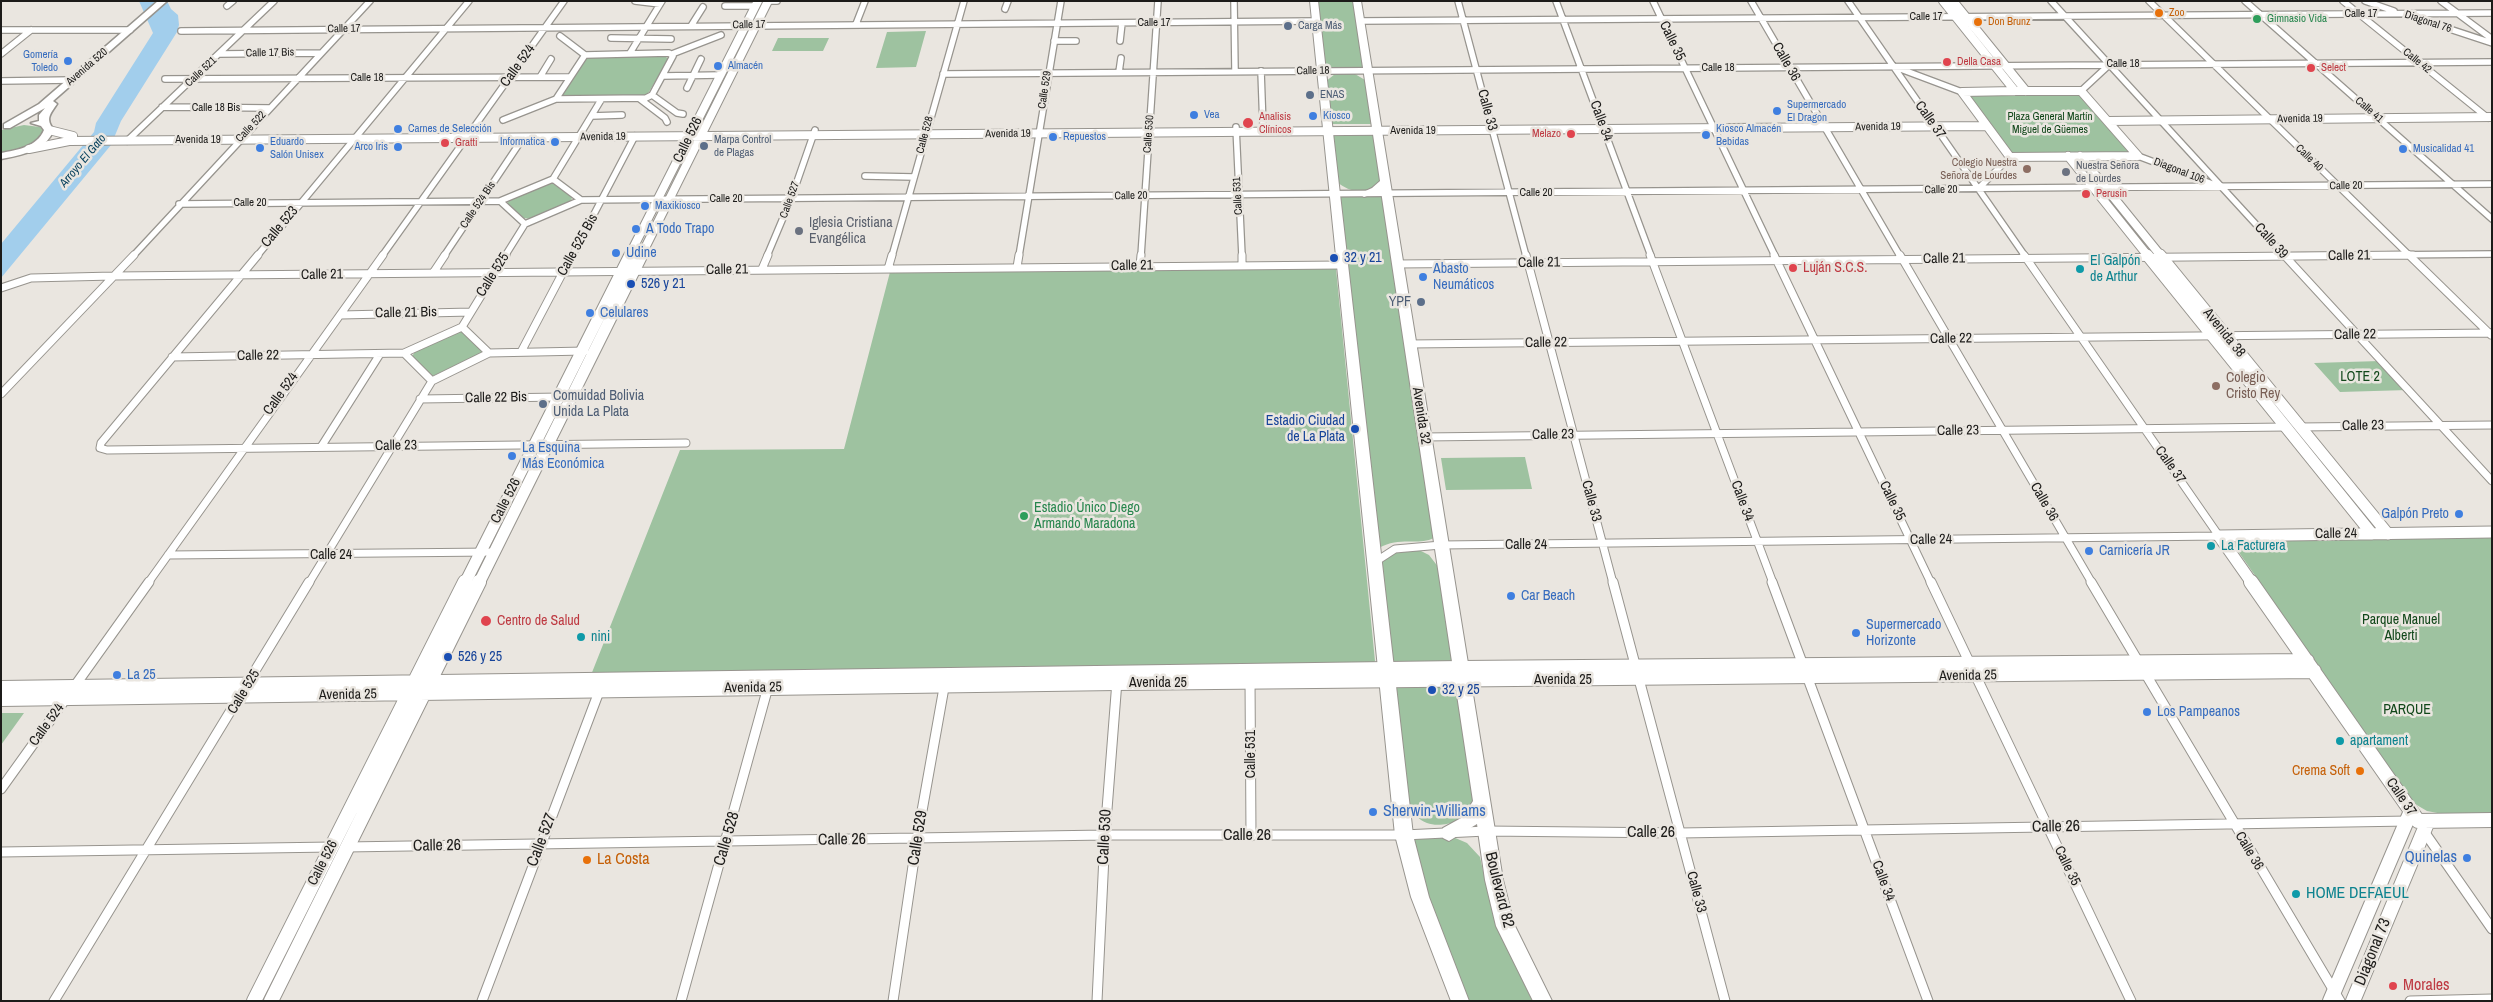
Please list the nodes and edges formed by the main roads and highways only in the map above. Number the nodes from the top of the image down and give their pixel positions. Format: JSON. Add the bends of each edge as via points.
{"nodes":[{"id":1,"x":163,"y":1,"type":"edge"},
{"id":2,"x":169,"y":1,"type":"edge"},
{"id":3,"x":768,"y":1,"type":"edge"},
{"id":4,"x":1314,"y":1,"type":"edge"},
{"id":5,"x":1357,"y":1,"type":"edge"},
{"id":6,"x":1943,"y":1,"type":"edge"},
{"id":7,"x":1953,"y":1,"type":"edge"},
{"id":8,"x":757,"y":4,"type":"edge"},
{"id":9,"x":144,"y":20,"type":"junction"},
{"id":10,"x":2026,"y":91,"type":"junction"},
{"id":11,"x":2015,"y":92,"type":"junction"},
{"id":12,"x":2491,"y":119,"type":"edge"},
{"id":13,"x":1985,"y":123,"type":"junction"},
{"id":14,"x":2110,"y":124,"type":"junction"},
{"id":15,"x":4,"y":127,"type":"edge"},
{"id":16,"x":46,"y":127,"type":"junction"},
{"id":17,"x":1328,"y":129,"type":"junction"},
{"id":18,"x":1377,"y":129,"type":"junction"},
{"id":19,"x":1236,"y":130,"type":"junction"},
{"id":20,"x":697,"y":133,"type":"junction"},
{"id":21,"x":468,"y":135,"type":"junction"},
{"id":22,"x":580,"y":135,"type":"junction"},
{"id":23,"x":89,"y":139,"type":"junction"},
{"id":24,"x":29,"y":149,"type":"junction"},
{"id":25,"x":2068,"y":156,"type":"junction"},
{"id":26,"x":2080,"y":156,"type":"junction"},
{"id":27,"x":1,"y":158,"type":"edge"},
{"id":28,"x":1386,"y":188,"type":"junction"},
{"id":29,"x":1364,"y":194,"type":"road end"},
{"id":30,"x":2492,"y":532,"type":"edge"},
{"id":31,"x":2372,"y":534,"type":"junction"},
{"id":32,"x":2388,"y":534,"type":"junction"},
{"id":33,"x":2219,"y":536,"type":"joint"},
{"id":34,"x":2307,"y":660,"type":"junction"},
{"id":35,"x":2141,"y":667,"type":"junction"},
{"id":36,"x":1806,"y":672,"type":"junction"},
{"id":37,"x":2314,"y":672,"type":"junction"},
{"id":38,"x":1462,"y":675,"type":"junction"},
{"id":39,"x":1388,"y":676,"type":"junction"},
{"id":40,"x":1,"y":688,"type":"edge"},
{"id":41,"x":427,"y":688,"type":"junction"},
{"id":42,"x":412,"y":689,"type":"junction"},
{"id":43,"x":1,"y":699,"type":"edge"},
{"id":44,"x":1481,"y":803,"type":"junction"},
{"id":45,"x":2492,"y":820,"type":"edge"},
{"id":46,"x":2417,"y":821,"type":"junction"},
{"id":47,"x":1486,"y":831,"type":"joint"},
{"id":48,"x":1449,"y":832,"type":"road end"},
{"id":49,"x":2335,"y":998,"type":"edge"},
{"id":50,"x":254,"y":1001,"type":"edge"},
{"id":51,"x":271,"y":1001,"type":"edge"},
{"id":52,"x":1460,"y":1001,"type":"edge"},
{"id":53,"x":1543,"y":1001,"type":"edge"},
{"id":54,"x":2353,"y":1001,"type":"edge"}],
"edges":[{"from":1,"to":9,"type":"main road","name":"Avenida 520"},
{"from":2,"to":9,"type":"main road","name":"Avenida 520"},
{"from":3,"to":20,"type":"main road","name":"Calle 526"},
{"from":4,"to":17,"type":"highway"},
{"from":5,"to":18,"type":"highway","name":"Avenida 32"},
{"from":6,"to":11,"type":"main road"},
{"from":7,"to":10,"type":"main road"},
{"from":8,"to":20,"type":"main road","name":"Calle 526","via":[[720,75]]},
{"from":9,"to":15,"type":"main road","name":"Avenida 520","via":[[29,115]]},
{"from":9,"to":16,"type":"main road","name":"Avenida 520","via":[[53,103],[44,115]]},
{"from":10,"to":11,"type":"main road"},
{"from":10,"to":14,"type":"main road","via":[[2081,91]]},
{"from":11,"to":13,"type":"main road","via":[[1962,92]]},
{"from":12,"to":14,"type":"main road","name":"Avenida 19"},
{"from":13,"to":18,"type":"main road","name":"Avenida 19"},
{"from":13,"to":25,"type":"main road","via":[[2010,157]]},
{"from":14,"to":26,"type":"main road","via":[[2138,156]]},
{"from":15,"to":16,"type":"main road","via":[[28,123]]},
{"from":16,"to":23,"type":"main road","name":"Avenida 19","via":[[66,136]]},
{"from":16,"to":24,"type":"main road","name":"Avenida 520","via":[[44,139]]},
{"from":17,"to":18,"type":"main road","name":"Avenida 19"},
{"from":17,"to":19,"type":"main road","name":"Avenida 19"},
{"from":17,"to":19,"type":"main road","name":"Avenida 19","via":[[1263,127]]},
{"from":17,"to":39,"type":"highway"},
{"from":18,"to":28,"type":"highway","name":"Avenida 32"},
{"from":19,"to":20,"type":"main road","name":"Avenida 19"},
{"from":20,"to":22,"type":"main road","name":"Avenida 19"},
{"from":20,"to":22,"type":"main road","name":"Avenida 19"},
{"from":20,"to":41,"type":"main road","name":"Calle 526","via":[[670,200]]},
{"from":20,"to":42,"type":"main road","name":"Calle 526","via":[[658,200]]},
{"from":21,"to":22,"type":"main road","name":"Avenida 19"},
{"from":21,"to":22,"type":"main road","name":"Avenida 19","via":[[523,138]]},
{"from":21,"to":23,"type":"main road","name":"Avenida 19"},
{"from":23,"to":24,"type":"main road","name":"Avenida 19"},
{"from":24,"to":27,"type":"main road"},
{"from":25,"to":26,"type":"main road"},
{"from":25,"to":31,"type":"main road","name":"Avenida 38"},
{"from":26,"to":32,"type":"main road","name":"Avenida 38"},
{"from":28,"to":29,"type":"highway"},
{"from":28,"to":38,"type":"highway","name":"Avenida 32"},
{"from":30,"to":32,"type":"main road","name":"Calle 24"},
{"from":31,"to":32,"type":"main road","name":"Calle 24"},
{"from":31,"to":33,"type":"main road","name":"Calle 24"},
{"from":33,"to":34,"type":"main road","name":"Calle 37"},
{"from":34,"to":35,"type":"main road","name":"Avenida 25"},
{"from":34,"to":37,"type":"main road","name":"Calle 37"},
{"from":35,"to":36,"type":"main road","name":"Avenida 25","via":[[1970,664]]},
{"from":35,"to":36,"type":"main road","name":"Avenida 25","via":[[1976,676]]},
{"from":35,"to":37,"type":"main road","name":"Avenida 25"},
{"from":36,"to":38,"type":"main road","name":"Avenida 25"},
{"from":37,"to":46,"type":"main road","name":"Calle 37"},
{"from":38,"to":39,"type":"main road","name":"Avenida 25"},
{"from":38,"to":44,"type":"highway","name":"Avenida 32"},
{"from":39,"to":41,"type":"main road","name":"Avenida 25"},
{"from":39,"to":52,"type":"highway","via":[[1404,835],[1420,897]]},
{"from":40,"to":42,"type":"main road","name":"Avenida 25","via":[[248,685]]},
{"from":41,"to":42,"type":"main road","name":"Avenida 25"},
{"from":41,"to":51,"type":"main road","name":"Calle 526"},
{"from":42,"to":43,"type":"main road","name":"Avenida 25","via":[[241,697]]},
{"from":42,"to":50,"type":"main road","name":"Calle 526"},
{"from":44,"to":47,"type":"highway","name":"Avenida 32"},
{"from":44,"to":48,"type":"highway","via":[[1469,822]]},
{"from":45,"to":46,"type":"main road","name":"Calle 26"},
{"from":46,"to":49,"type":"main road","name":"Diagonal 73"},
{"from":46,"to":54,"type":"main road","name":"Diagonal 73"},
{"from":47,"to":53,"type":"highway","name":"Boulevard 82","via":[[1505,926]]}]}
